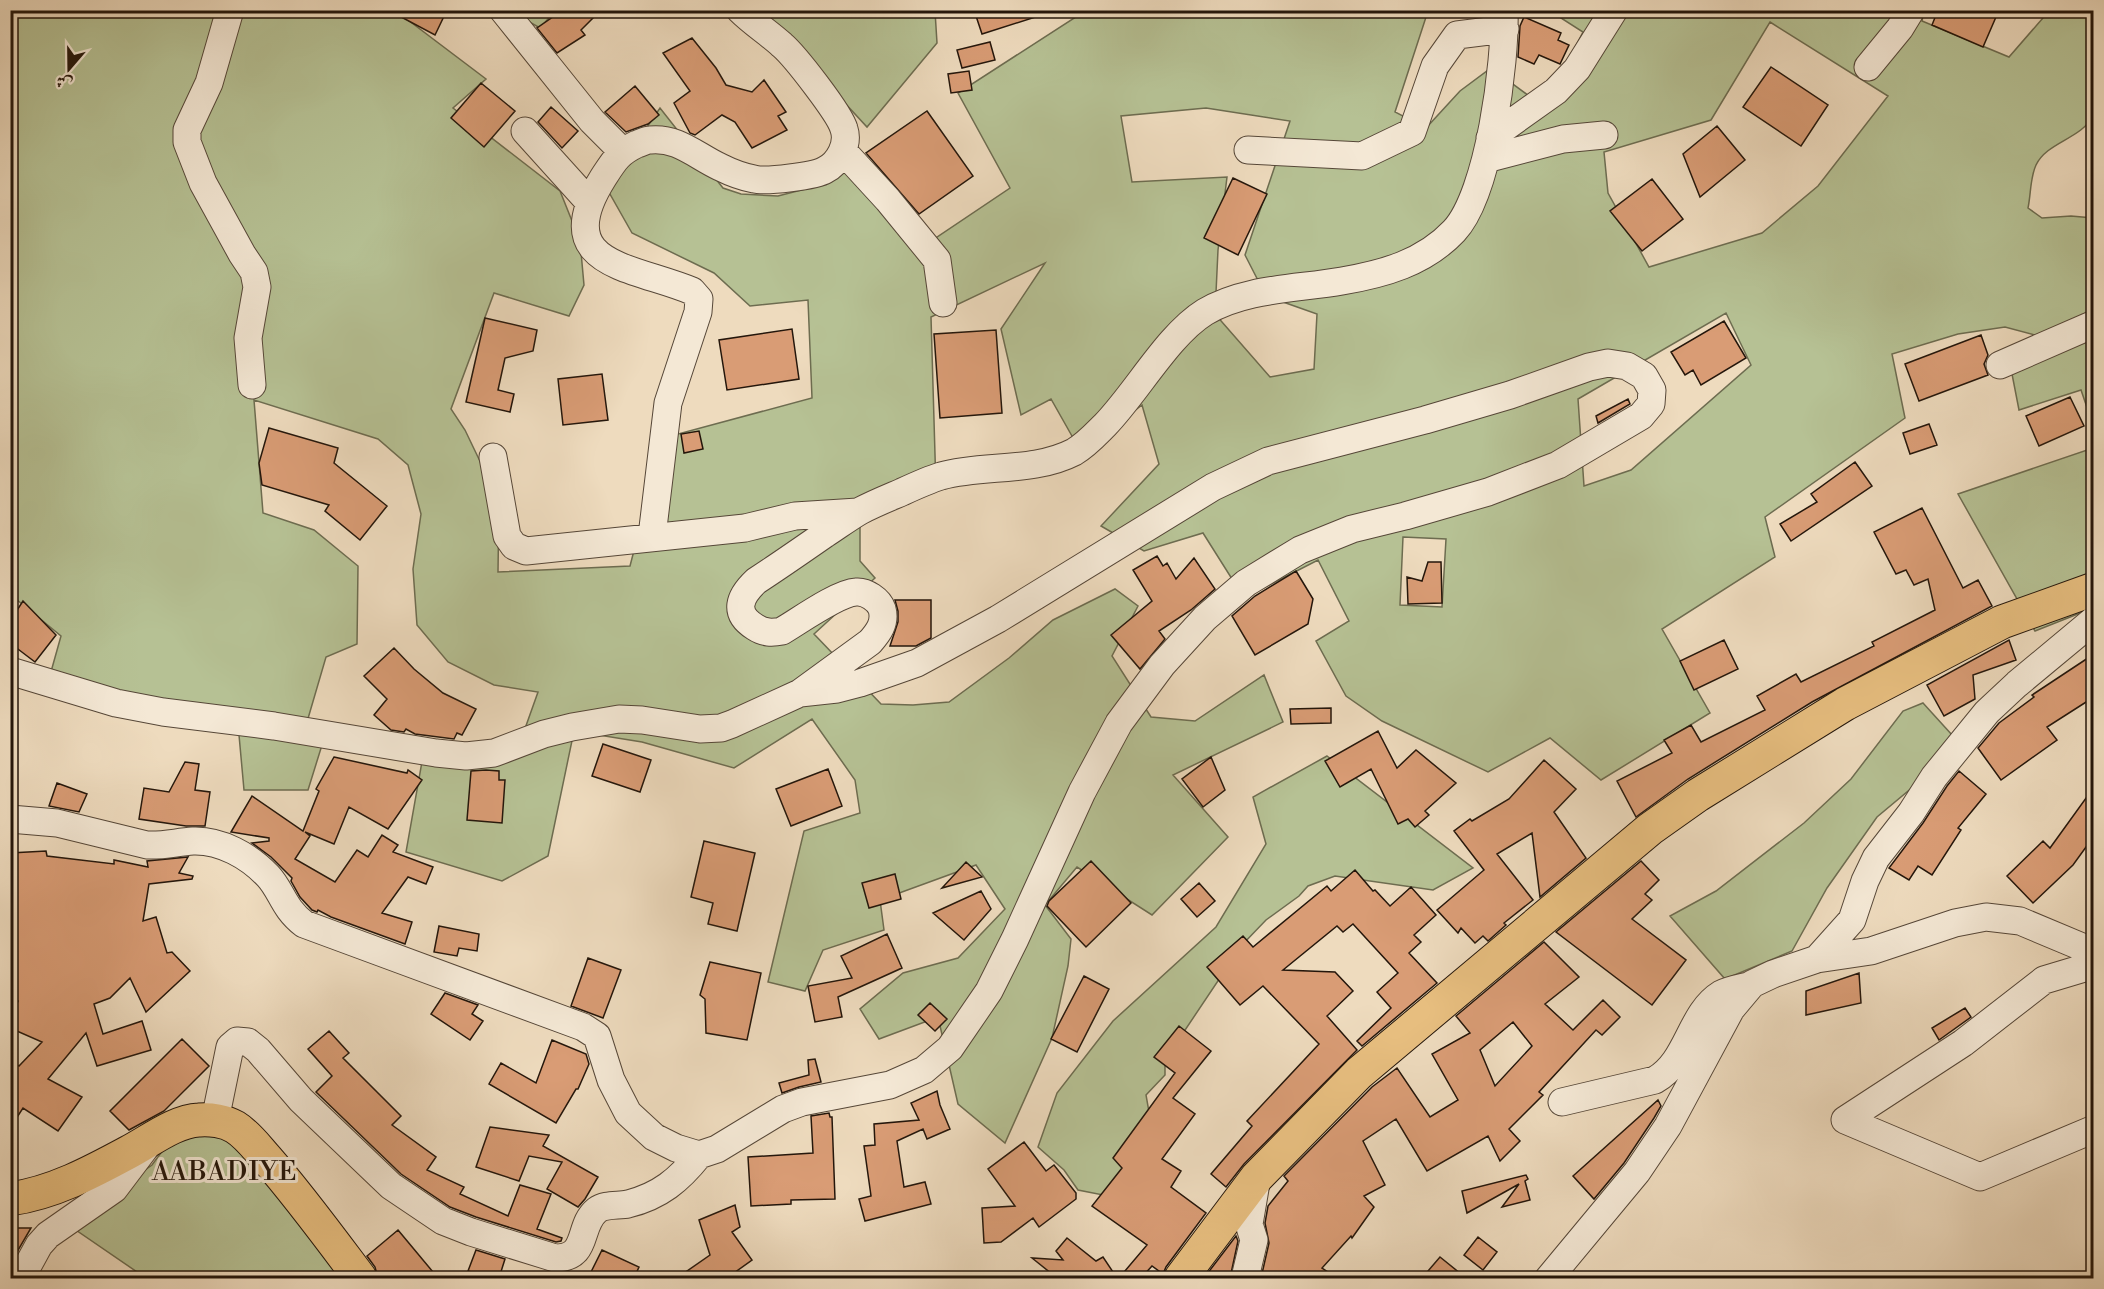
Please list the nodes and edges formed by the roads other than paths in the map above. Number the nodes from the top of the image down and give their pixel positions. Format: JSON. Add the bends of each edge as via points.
{"nodes":[{"id":1,"x":230,"y":10,"type":"edge"},
{"id":2,"x":503,"y":10,"type":"edge"},
{"id":3,"x":740,"y":10,"type":"edge"},
{"id":4,"x":1614,"y":10,"type":"edge"},
{"id":5,"x":1911,"y":10,"type":"edge"},
{"id":6,"x":1504,"y":20,"type":"edge"},
{"id":7,"x":1869,"y":67,"type":"dead end"},
{"id":8,"x":525,"y":131,"type":"dead end"},
{"id":9,"x":1604,"y":135,"type":"dead end"},
{"id":10,"x":1488,"y":149,"type":"junction"},
{"id":11,"x":1248,"y":150,"type":"dead end"},
{"id":12,"x":622,"y":151,"type":"junction"},
{"id":13,"x":843,"y":152,"type":"junction"},
{"id":14,"x":590,"y":203,"type":"junction"},
{"id":15,"x":943,"y":303,"type":"dead end"},
{"id":16,"x":2094,"y":324,"type":"edge"},
{"id":17,"x":2000,"y":365,"type":"dead end"},
{"id":18,"x":252,"y":385,"type":"dead end"},
{"id":19,"x":493,"y":457,"type":"dead end"},
{"id":20,"x":859,"y":512,"type":"junction"},
{"id":21,"x":652,"y":537,"type":"junction"},
{"id":22,"x":2094,"y":590,"type":"edge"},
{"id":23,"x":2094,"y":620,"type":"edge"},
{"id":24,"x":10,"y":670,"type":"edge"},
{"id":25,"x":800,"y":693,"type":"junction"},
{"id":26,"x":10,"y":819,"type":"edge"},
{"id":27,"x":2094,"y":952,"type":"edge"},
{"id":28,"x":1817,"y":959,"type":"junction"},
{"id":29,"x":2094,"y":965,"type":"edge"},
{"id":30,"x":1752,"y":984,"type":"junction"},
{"id":31,"x":1562,"y":1102,"type":"dead end"},
{"id":32,"x":215,"y":1120,"type":"junction"},
{"id":33,"x":2094,"y":1129,"type":"edge"},
{"id":34,"x":151,"y":1140,"type":"junction"},
{"id":35,"x":699,"y":1155,"type":"junction"},
{"id":36,"x":1257,"y":1177,"type":"junction"},
{"id":37,"x":10,"y":1199,"type":"edge"},
{"id":38,"x":21,"y":1278,"type":"edge"},
{"id":39,"x":360,"y":1278,"type":"edge"},
{"id":40,"x":1182,"y":1278,"type":"edge"},
{"id":41,"x":1245,"y":1278,"type":"edge"},
{"id":42,"x":1549,"y":1278,"type":"edge"}],
"edges":[{"from":1,"to":18,"type":"street","via":[[209,83],[187,130],[203,183],[254,272],[257,287],[248,338]]},
{"from":2,"to":12,"type":"street","via":[[592,121]]},
{"from":3,"to":13,"type":"street","via":[[784,46],[832,108],[844,129]]},
{"from":4,"to":10,"type":"street","via":[[1577,69]]},
{"from":5,"to":7,"type":"street"},
{"from":6,"to":10,"type":"street"},
{"from":6,"to":11,"type":"street","via":[[1456,35],[1435,66],[1412,132],[1362,156]]},
{"from":8,"to":14,"type":"street"},
{"from":9,"to":10,"type":"street"},
{"from":10,"to":20,"type":"street","via":[[1466,214],[1456,230],[1407,264],[1377,275],[1245,296],[1204,312],[1179,333],[1124,405],[1073,452],[1046,463],[938,477]]},
{"from":12,"to":13,"type":"street","via":[[648,140],[674,141],[721,168],[756,180],[817,174],[832,167]]},
{"from":12,"to":14,"type":"street"},
{"from":13,"to":15,"type":"street","via":[[937,260]]},
{"from":14,"to":21,"type":"street","via":[[584,225],[586,240],[594,250],[626,269],[692,291],[699,299],[668,403]]},
{"from":16,"to":17,"type":"street"},
{"from":19,"to":21,"type":"street","via":[[507,536],[514,546],[526,551],[543,550]]},
{"from":20,"to":21,"type":"street","via":[[795,516],[746,528]]},
{"from":20,"to":25,"type":"street","via":[[756,581],[741,601],[740,612],[745,620],[771,633],[857,592],[872,598],[881,608],[883,620],[870,642]]},
{"from":22,"to":36,"type":"main road","via":[[2002,622],[1845,704],[1698,795],[1550,911],[1359,1073]]},
{"from":23,"to":28,"type":"street","via":[[1987,712],[1876,858],[1852,920]]},
{"from":24,"to":25,"type":"street","via":[[116,703],[163,712],[466,756],[494,753],[544,734],[619,719],[721,728]]},
{"from":25,"to":35,"type":"street","via":[[837,690],[917,663],[998,619],[1213,487],[1268,461],[1425,420],[1608,363],[1627,366],[1644,375],[1652,390],[1651,404],[1641,416],[1558,465],[1488,492],[1352,529],[1300,550],[1246,583],[1205,618],[1162,665],[1119,723],[988,991],[950,1048],[924,1070],[890,1085],[802,1102]]},
{"from":26,"to":35,"type":"street","via":[[57,823],[147,844],[194,841],[231,848],[269,877],[286,906],[304,924],[583,1027],[597,1036],[611,1080],[628,1113],[654,1137]]},
{"from":27,"to":28,"type":"street","via":[[2020,921],[1986,916],[1955,922],[1871,951]]},
{"from":28,"to":30,"type":"street"},
{"from":29,"to":33,"type":"street","via":[[2044,980],[1963,1043],[1845,1120],[1980,1177]]},
{"from":30,"to":31,"type":"street","via":[[1720,994],[1705,1010],[1666,1074]]},
{"from":30,"to":42,"type":"street","via":[[1731,1009],[1668,1126],[1638,1172]]},
{"from":32,"to":34,"type":"main road","via":[[182,1123]]},
{"from":32,"to":35,"type":"street","via":[[230,1047],[237,1041],[248,1042],[301,1100],[391,1186],[443,1221],[555,1258],[567,1258],[574,1253],[595,1211],[655,1194],[682,1176]]},
{"from":32,"to":39,"type":"main road","via":[[246,1136],[290,1186]]},
{"from":34,"to":37,"type":"main road","via":[[62,1185]]},
{"from":34,"to":38,"type":"street","via":[[114,1189],[48,1235]]},
{"from":36,"to":40,"type":"main road"},
{"from":36,"to":41,"type":"street","via":[[1249,1224],[1254,1240]]}]}
